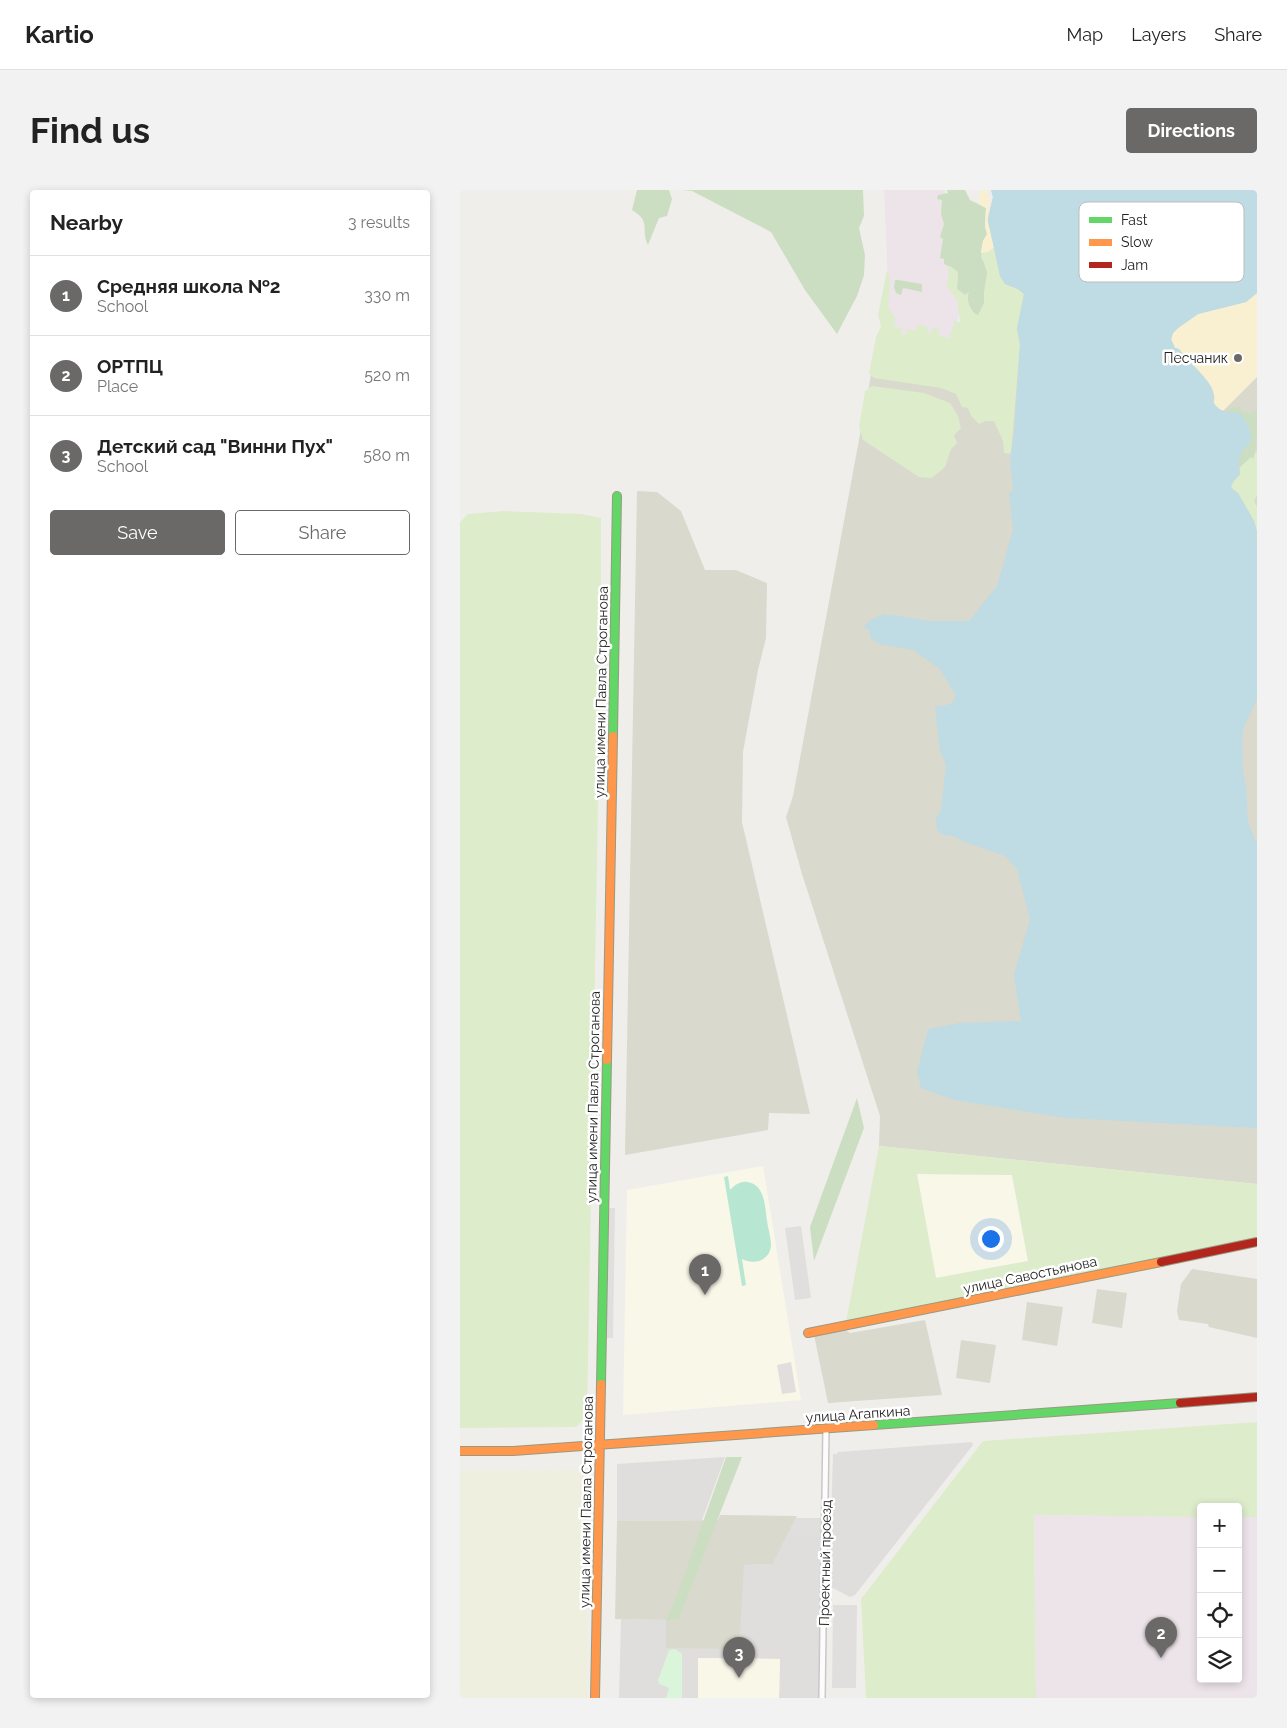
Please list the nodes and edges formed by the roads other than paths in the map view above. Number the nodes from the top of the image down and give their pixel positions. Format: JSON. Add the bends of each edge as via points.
{"nodes":[{"id":1,"x":617,"y":496,"type":"dead end"},
{"id":2,"x":1257,"y":1242,"type":"edge"},
{"id":3,"x":808,"y":1333,"type":"dead end"},
{"id":4,"x":1257,"y":1398,"type":"edge"},
{"id":5,"x":826,"y":1428,"type":"junction"},
{"id":6,"x":600,"y":1445,"type":"junction"},
{"id":7,"x":460,"y":1451,"type":"edge"},
{"id":8,"x":596,"y":1698,"type":"edge"},
{"id":9,"x":822,"y":1698,"type":"edge"}],
"edges":[{"from":1,"to":6,"type":"street","name":"улица имени Павла Строганова"},
{"from":2,"to":3,"type":"street","name":"улица Савостьянова"},
{"from":4,"to":5,"type":"street","name":"улица Агапкина"},
{"from":5,"to":6,"type":"street","name":"улица Агапкина"},
{"from":5,"to":9,"type":"street","name":"Проектный проезд"},
{"from":6,"to":7,"type":"street","name":"улица Агапкина"},
{"from":6,"to":8,"type":"street","name":"улица имени Павла Строганова"}]}
